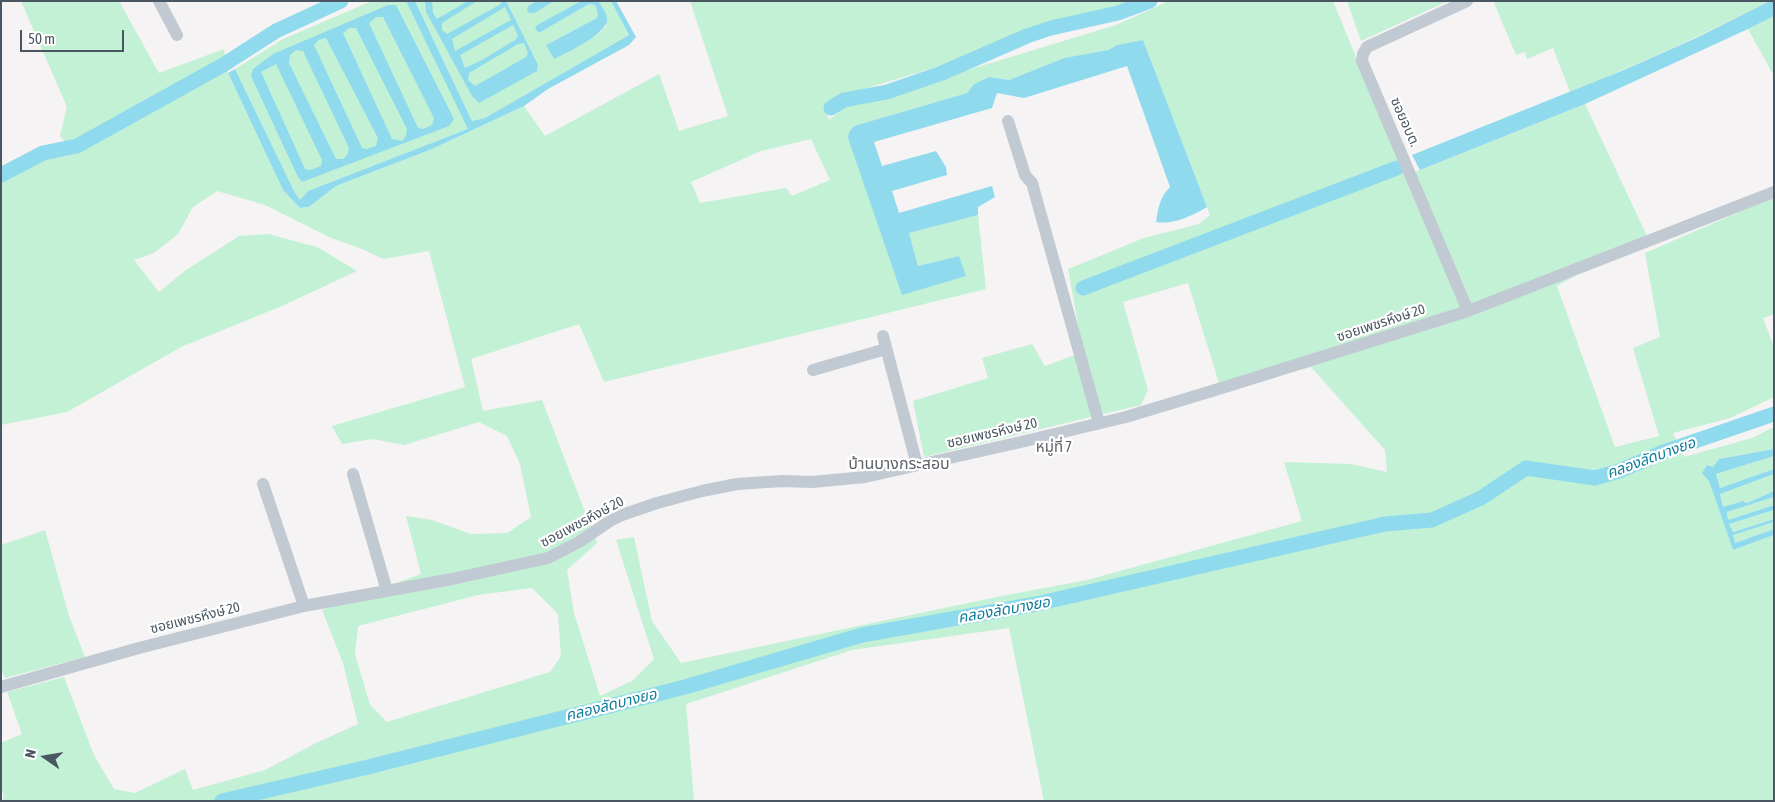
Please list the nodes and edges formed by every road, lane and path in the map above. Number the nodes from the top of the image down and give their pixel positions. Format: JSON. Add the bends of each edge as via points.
{"nodes":[{"id":1,"x":159,"y":1,"type":"edge"},
{"id":2,"x":1467,"y":1,"type":"edge"},
{"id":3,"x":177,"y":35,"type":"dead end"},
{"id":4,"x":1008,"y":120,"type":"dead end"},
{"id":5,"x":1774,"y":192,"type":"edge"},
{"id":6,"x":1468,"y":311,"type":"junction"},
{"id":7,"x":813,"y":370,"type":"dead end"},
{"id":8,"x":1099,"y":423,"type":"junction"},
{"id":9,"x":918,"y":465,"type":"junction"},
{"id":10,"x":353,"y":474,"type":"dead end"},
{"id":11,"x":263,"y":484,"type":"dead end"},
{"id":12,"x":387,"y":591,"type":"junction"},
{"id":13,"x":304,"y":606,"type":"junction"},
{"id":14,"x":1,"y":687,"type":"edge"}],
"edges":[{"from":1,"to":3,"type":"street"},
{"from":2,"to":6,"type":"street","name":"ซอยอบต.","via":[[1367,48],[1362,60]]},
{"from":4,"to":8,"type":"street","via":[[1026,175],[1032,183]]},
{"from":5,"to":6,"type":"street","name":"ซอยเพชรหึงษ์ 20"},
{"from":6,"to":8,"type":"street","name":"ซอยเพชรหึงษ์ 20"},
{"from":7,"to":9,"type":"street","via":[[884,342]]},
{"from":8,"to":9,"type":"street","name":"ซอยเพชรหึงษ์ 20"},
{"from":9,"to":12,"type":"street","name":"ซอยเพชรหึงษ์ 20","via":[[856,478],[737,484],[702,491],[610,520],[579,542],[548,558]]},
{"from":10,"to":12,"type":"street"},
{"from":11,"to":13,"type":"street"},
{"from":12,"to":13,"type":"street","name":"ซอยเพชรหึงษ์ 20"},
{"from":13,"to":14,"type":"street","name":"ซอยเพชรหึงษ์ 20"}]}
